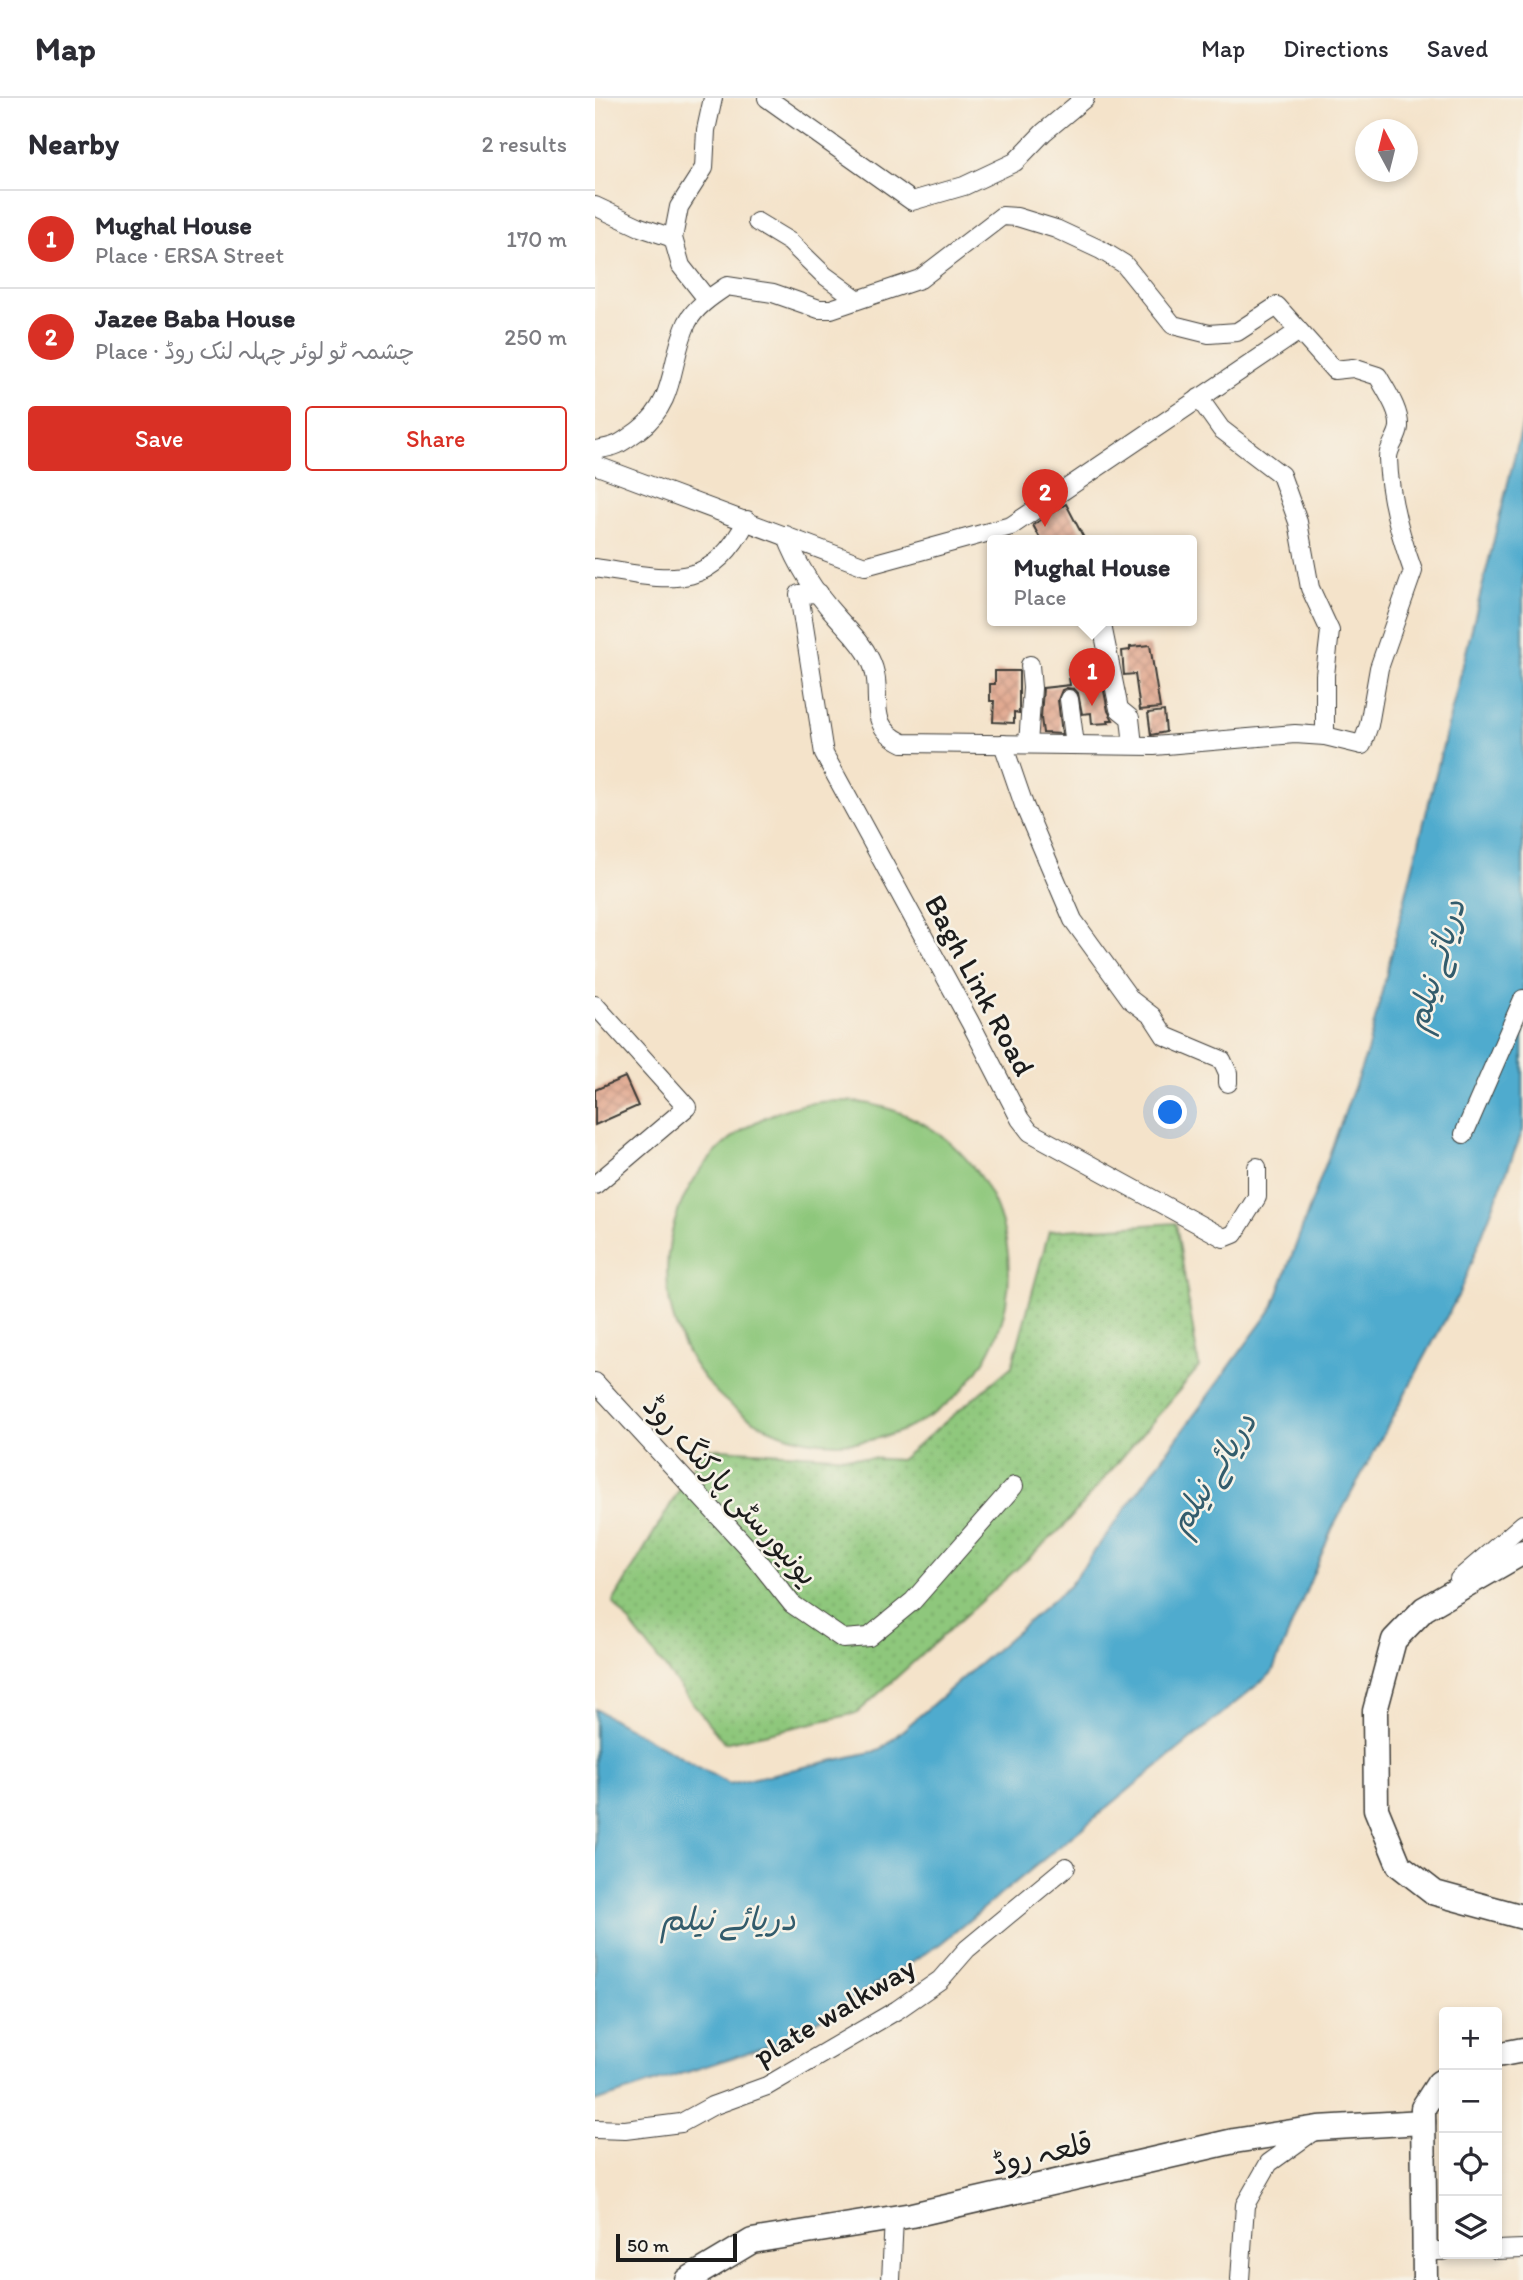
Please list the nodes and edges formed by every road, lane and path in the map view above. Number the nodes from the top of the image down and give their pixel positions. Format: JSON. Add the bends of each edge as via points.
{"nodes":[{"id":1,"x":713,"y":98,"type":"edge"},
{"id":2,"x":767,"y":98,"type":"edge"},
{"id":3,"x":1086,"y":98,"type":"edge"},
{"id":4,"x":595,"y":206,"type":"edge"},
{"id":5,"x":757,"y":222,"type":"dead end"},
{"id":6,"x":673,"y":238,"type":"junction"},
{"id":7,"x":707,"y":299,"type":"junction"},
{"id":8,"x":857,"y":299,"type":"junction"},
{"id":9,"x":1299,"y":331,"type":"junction"},
{"id":10,"x":1199,"y":398,"type":"junction"},
{"id":11,"x":595,"y":450,"type":"edge"},
{"id":12,"x":595,"y":465,"type":"edge"},
{"id":13,"x":747,"y":520,"type":"junction"},
{"id":14,"x":786,"y":535,"type":"junction"},
{"id":15,"x":595,"y":568,"type":"edge"},
{"id":16,"x":819,"y":593,"type":"junction"},
{"id":17,"x":1102,"y":626,"type":"edge"},
{"id":18,"x":1030,"y":665,"type":"dead end"},
{"id":19,"x":1069,"y":699,"type":"dead end"},
{"id":20,"x":1325,"y":736,"type":"junction"},
{"id":21,"x":1003,"y":744,"type":"junction"},
{"id":22,"x":1028,"y":744,"type":"junction"},
{"id":23,"x":1075,"y":745,"type":"junction"},
{"id":24,"x":1133,"y":746,"type":"junction"},
{"id":25,"x":1523,"y":999,"type":"edge"},
{"id":26,"x":595,"y":1005,"type":"edge"},
{"id":27,"x":1228,"y":1083,"type":"dead end"},
{"id":28,"x":1464,"y":1135,"type":"dead end"},
{"id":29,"x":1257,"y":1167,"type":"dead end"},
{"id":30,"x":595,"y":1185,"type":"edge"},
{"id":31,"x":595,"y":1382,"type":"edge"},
{"id":32,"x":1014,"y":1486,"type":"dead end"},
{"id":33,"x":1523,"y":1524,"type":"edge"},
{"id":34,"x":1523,"y":1552,"type":"edge"},
{"id":35,"x":1424,"y":1609,"type":"junction"},
{"id":36,"x":1066,"y":1867,"type":"dead end"},
{"id":37,"x":1523,"y":1917,"type":"edge"},
{"id":38,"x":1523,"y":2050,"type":"edge"},
{"id":39,"x":1502,"y":2054,"type":"edge"},
{"id":40,"x":1439,"y":2083,"type":"edge"},
{"id":41,"x":1423,"y":2122,"type":"junction"},
{"id":42,"x":1318,"y":2128,"type":"junction"},
{"id":43,"x":595,"y":2129,"type":"edge"},
{"id":44,"x":894,"y":2218,"type":"junction"},
{"id":45,"x":1523,"y":2249,"type":"edge"},
{"id":46,"x":1502,"y":2250,"type":"edge"},
{"id":47,"x":1434,"y":2251,"type":"edge"},
{"id":48,"x":687,"y":2280,"type":"edge"},
{"id":49,"x":891,"y":2280,"type":"edge"},
{"id":50,"x":1240,"y":2280,"type":"edge"},
{"id":51,"x":1425,"y":2280,"type":"edge"}],
"edges":[{"from":1,"to":6,"type":"street","via":[[704,168],[679,207]]},
{"from":2,"to":3,"type":"street","via":[[912,201],[964,186],[1015,162]]},
{"from":4,"to":6,"type":"street"},
{"from":5,"to":8,"type":"street","via":[[790,242]]},
{"from":6,"to":7,"type":"street","via":[[681,266]]},
{"from":7,"to":8,"type":"street","via":[[727,286],[773,293],[819,309]]},
{"from":7,"to":11,"type":"street","via":[[688,322],[664,405],[617,447]]},
{"from":8,"to":9,"type":"street","via":[[920,279],[1002,215],[1056,229],[1124,264],[1173,325],[1209,334],[1237,332],[1277,306]]},
{"from":9,"to":10,"type":"street"},
{"from":9,"to":20,"type":"street","via":[[1334,370],[1353,368],[1378,376],[1394,407],[1399,428],[1388,455],[1392,493],[1413,571],[1379,668],[1362,745]]},
{"from":10,"to":14,"type":"street","via":[[1011,526],[866,566]]},
{"from":10,"to":20,"type":"street","via":[[1221,429],[1281,475],[1286,487],[1298,522],[1310,588],[1329,631]]},
{"from":12,"to":13,"type":"street"},
{"from":13,"to":14,"type":"street"},
{"from":13,"to":15,"type":"street","via":[[711,567],[695,575],[629,576]]},
{"from":14,"to":16,"type":"street"},
{"from":16,"to":21,"type":"street","via":[[871,661],[878,684],[878,715],[890,736],[903,743]]},
{"from":16,"to":29,"type":"street","name":"Bagh Link Road","via":[[799,594],[824,754],[1020,1119],[1030,1132],[1224,1238],[1234,1234],[1257,1197]]},
{"from":17,"to":24,"type":"street","via":[[1119,709],[1130,718]]},
{"from":18,"to":22,"type":"street"},
{"from":19,"to":23,"type":"street"},
{"from":20,"to":24,"type":"street","via":[[1295,734]]},
{"from":21,"to":22,"type":"street"},
{"from":21,"to":27,"type":"street","via":[[1073,920],[1131,1000],[1152,1016],[1165,1036],[1222,1060]]},
{"from":22,"to":23,"type":"street"},
{"from":23,"to":24,"type":"street"},
{"from":25,"to":28,"type":"street"},
{"from":26,"to":30,"type":"street","via":[[687,1107]]},
{"from":31,"to":32,"type":"street","name":"یونیورسٹی پارکنگ روڈ","via":[[792,1604],[843,1639],[869,1637],[913,1601]]},
{"from":33,"to":35,"type":"street"},
{"from":34,"to":35,"type":"street"},
{"from":35,"to":37,"type":"street","via":[[1394,1640],[1375,1711],[1376,1809],[1399,1865],[1435,1893]]},
{"from":36,"to":43,"type":"street","name":"plate walkway","via":[[967,1949],[940,1980],[768,2086],[712,2106],[681,2123]]},
{"from":38,"to":39,"type":"street"},
{"from":40,"to":41,"type":"street","via":[[1423,2108]]},
{"from":41,"to":42,"type":"street","name":"قلعہ روڈ"},
{"from":41,"to":47,"type":"street"},
{"from":42,"to":44,"type":"street","name":"قلعہ روڈ","via":[[1234,2141]]},
{"from":42,"to":50,"type":"street","via":[[1269,2163],[1245,2205]]},
{"from":44,"to":48,"type":"street","name":"قلعہ روڈ","via":[[752,2241]]},
{"from":44,"to":49,"type":"street"},
{"from":45,"to":46,"type":"street"},
{"from":47,"to":51,"type":"street"}]}
